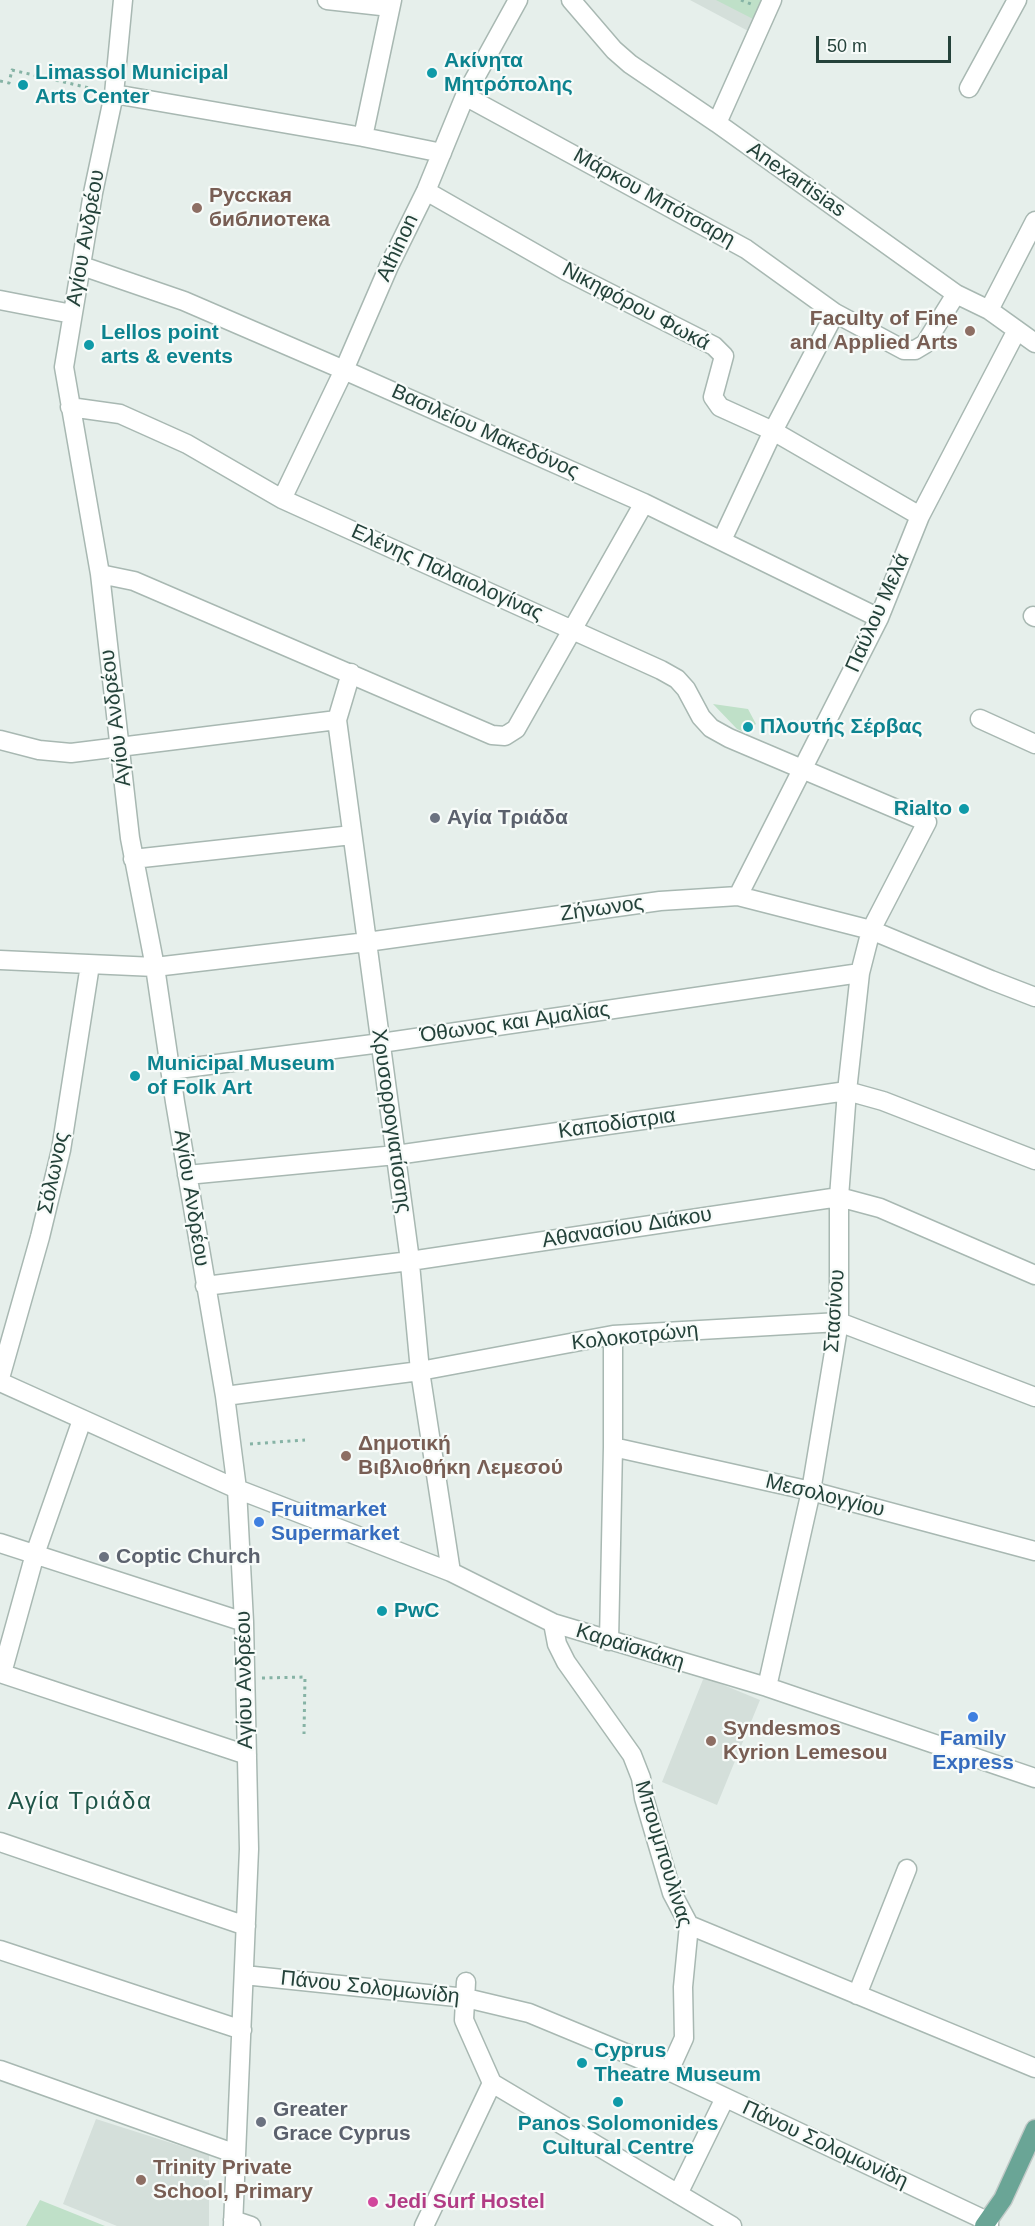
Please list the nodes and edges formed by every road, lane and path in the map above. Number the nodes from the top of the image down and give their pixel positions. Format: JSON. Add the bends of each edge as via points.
{"nodes":[{"id":1,"x":123,"y":0,"type":"edge"},
{"id":2,"x":327,"y":0,"type":"edge"},
{"id":3,"x":518,"y":0,"type":"edge"},
{"id":4,"x":571,"y":0,"type":"edge"},
{"id":5,"x":772,"y":0,"type":"edge"},
{"id":6,"x":1017,"y":0,"type":"edge"},
{"id":7,"x":391,"y":3,"type":"edge"},
{"id":8,"x":0,"y":81,"type":"edge"},
{"id":9,"x":969,"y":88,"type":"dead end"},
{"id":10,"x":92,"y":89,"type":"junction"},
{"id":11,"x":114,"y":94,"type":"junction"},
{"id":12,"x":90,"y":96,"type":"dead end"},
{"id":13,"x":465,"y":96,"type":"junction"},
{"id":14,"x":717,"y":123,"type":"junction"},
{"id":15,"x":363,"y":136,"type":"junction"},
{"id":16,"x":442,"y":153,"type":"junction"},
{"id":17,"x":426,"y":191,"type":"junction"},
{"id":18,"x":1035,"y":221,"type":"edge"},
{"id":19,"x":82,"y":266,"type":"junction"},
{"id":20,"x":956,"y":294,"type":"junction"},
{"id":21,"x":0,"y":300,"type":"edge"},
{"id":22,"x":989,"y":310,"type":"junction"},
{"id":23,"x":72,"y":314,"type":"junction"},
{"id":24,"x":835,"y":314,"type":"junction"},
{"id":25,"x":1017,"y":330,"type":"junction"},
{"id":26,"x":1035,"y":343,"type":"edge"},
{"id":27,"x":344,"y":370,"type":"junction"},
{"id":28,"x":70,"y":407,"type":"junction"},
{"id":29,"x":772,"y":431,"type":"junction"},
{"id":30,"x":282,"y":499,"type":"junction"},
{"id":31,"x":644,"y":503,"type":"junction"},
{"id":32,"x":920,"y":516,"type":"junction"},
{"id":33,"x":722,"y":540,"type":"junction"},
{"id":34,"x":100,"y":574,"type":"junction"},
{"id":35,"x":879,"y":618,"type":"junction"},
{"id":36,"x":572,"y":630,"type":"junction"},
{"id":37,"x":351,"y":673,"type":"junction"},
{"id":38,"x":980,"y":719,"type":"dead end"},
{"id":39,"x":337,"y":720,"type":"junction"},
{"id":40,"x":0,"y":740,"type":"edge"},
{"id":41,"x":1035,"y":744,"type":"edge"},
{"id":42,"x":119,"y":747,"type":"junction"},
{"id":43,"x":803,"y":769,"type":"junction"},
{"id":44,"x":927,"y":822,"type":"joint"},
{"id":45,"x":352,"y":835,"type":"junction"},
{"id":46,"x":134,"y":860,"type":"junction"},
{"id":47,"x":738,"y":896,"type":"junction"},
{"id":48,"x":872,"y":930,"type":"junction"},
{"id":49,"x":367,"y":942,"type":"junction"},
{"id":50,"x":0,"y":960,"type":"edge"},
{"id":51,"x":90,"y":964,"type":"junction"},
{"id":52,"x":155,"y":967,"type":"junction"},
{"id":53,"x":860,"y":973,"type":"junction"},
{"id":54,"x":1035,"y":997,"type":"edge"},
{"id":55,"x":381,"y":1043,"type":"junction"},
{"id":56,"x":170,"y":1070,"type":"junction"},
{"id":57,"x":847,"y":1091,"type":"junction"},
{"id":58,"x":396,"y":1155,"type":"junction"},
{"id":59,"x":1035,"y":1160,"type":"edge"},
{"id":60,"x":187,"y":1175,"type":"junction"},
{"id":61,"x":839,"y":1197,"type":"junction"},
{"id":62,"x":410,"y":1261,"type":"junction"},
{"id":63,"x":1035,"y":1275,"type":"edge"},
{"id":64,"x":205,"y":1286,"type":"junction"},
{"id":65,"x":838,"y":1322,"type":"junction"},
{"id":66,"x":613,"y":1335,"type":"junction"},
{"id":67,"x":420,"y":1371,"type":"junction"},
{"id":68,"x":0,"y":1380,"type":"edge"},
{"id":69,"x":225,"y":1396,"type":"junction"},
{"id":70,"x":1035,"y":1397,"type":"edge"},
{"id":71,"x":82,"y":1420,"type":"junction"},
{"id":72,"x":305,"y":1440,"type":"dead end"},
{"id":73,"x":231,"y":1447,"type":"junction"},
{"id":74,"x":614,"y":1447,"type":"junction"},
{"id":75,"x":237,"y":1489,"type":"junction"},
{"id":76,"x":811,"y":1491,"type":"junction"},
{"id":77,"x":0,"y":1544,"type":"edge"},
{"id":78,"x":1035,"y":1551,"type":"edge"},
{"id":79,"x":35,"y":1554,"type":"junction"},
{"id":80,"x":451,"y":1572,"type":"junction"},
{"id":81,"x":244,"y":1622,"type":"junction"},
{"id":82,"x":553,"y":1623,"type":"junction"},
{"id":83,"x":609,"y":1641,"type":"junction"},
{"id":84,"x":1,"y":1673,"type":"edge"},
{"id":85,"x":245,"y":1679,"type":"junction"},
{"id":86,"x":766,"y":1687,"type":"junction"},
{"id":87,"x":304,"y":1734,"type":"dead end"},
{"id":88,"x":247,"y":1755,"type":"junction"},
{"id":89,"x":1035,"y":1778,"type":"edge"},
{"id":90,"x":0,"y":1842,"type":"edge"},
{"id":91,"x":907,"y":1869,"type":"dead end"},
{"id":92,"x":689,"y":1925,"type":"junction"},
{"id":93,"x":246,"y":1926,"type":"junction"},
{"id":94,"x":0,"y":1950,"type":"edge"},
{"id":95,"x":244,"y":1975,"type":"junction"},
{"id":96,"x":466,"y":1990,"type":"junction"},
{"id":97,"x":857,"y":1995,"type":"junction"},
{"id":98,"x":242,"y":2030,"type":"junction"},
{"id":99,"x":1035,"y":2068,"type":"edge"},
{"id":100,"x":0,"y":2070,"type":"edge"},
{"id":101,"x":669,"y":2071,"type":"junction"},
{"id":102,"x":492,"y":2084,"type":"junction"},
{"id":103,"x":725,"y":2098,"type":"junction"},
{"id":104,"x":1035,"y":2129,"type":"edge"},
{"id":105,"x":236,"y":2154,"type":"junction"},
{"id":106,"x":678,"y":2194,"type":"junction"},
{"id":107,"x":233,"y":2223,"type":"edge"},
{"id":108,"x":429,"y":2225,"type":"edge"},
{"id":109,"x":987,"y":2225,"type":"edge"},
{"id":110,"x":251,"y":2226,"type":"edge"},
{"id":111,"x":732,"y":2226,"type":"edge"}],
"edges":[{"from":1,"to":11,"type":"street","name":"Αγίου Ανδρέου"},
{"from":2,"to":7,"type":"street"},
{"from":3,"to":13,"type":"street","name":"Athinon"},
{"from":4,"to":14,"type":"street","name":"Anexartisias","via":[[630,64]]},
{"from":5,"to":14,"type":"street"},
{"from":6,"to":9,"type":"street"},
{"from":7,"to":15,"type":"street"},
{"from":8,"to":10,"type":"path","via":[[9,83],[12,70]]},
{"from":10,"to":11,"type":"path"},
{"from":10,"to":12,"type":"path"},
{"from":11,"to":15,"type":"street"},
{"from":11,"to":19,"type":"street","name":"Αγίου Ανδρέου"},
{"from":13,"to":16,"type":"street","name":"Athinon"},
{"from":13,"to":24,"type":"street","name":"Μάρκου Μπότσαρη","via":[[746,249]]},
{"from":14,"to":20,"type":"street","name":"Anexartisias"},
{"from":15,"to":16,"type":"street"},
{"from":16,"to":17,"type":"street","name":"Athinon"},
{"from":17,"to":27,"type":"street","name":"Athinon"},
{"from":17,"to":29,"type":"street","name":"Νικηφόρου Φωκά","via":[[566,271],[714,346],[724,356],[713,397],[720,407]]},
{"from":18,"to":22,"type":"street"},
{"from":19,"to":23,"type":"street","name":"Αγίου Ανδρέου"},
{"from":19,"to":27,"type":"street","name":"Βασιλείου Μακεδόνος","via":[[184,301]]},
{"from":20,"to":22,"type":"street","name":"Anexartisias"},
{"from":20,"to":24,"type":"street","name":"Μάρκου Μπότσαρη","via":[[925,344],[915,350],[904,350]]},
{"from":21,"to":23,"type":"street"},
{"from":22,"to":25,"type":"street","name":"Anexartisias"},
{"from":23,"to":28,"type":"street","name":"Αγίου Ανδρέου","via":[[64,367]]},
{"from":24,"to":29,"type":"street"},
{"from":25,"to":26,"type":"street","name":"Anexartisias"},
{"from":25,"to":32,"type":"street","name":"Παύλου Μελά"},
{"from":27,"to":30,"type":"street","name":"Athinon"},
{"from":27,"to":31,"type":"street","name":"Βασιλείου Μακεδόνος"},
{"from":28,"to":30,"type":"street","name":"Ελένης Παλαιολογίνας","via":[[120,414],[188,444]]},
{"from":28,"to":34,"type":"street","name":"Αγίου Ανδρέου"},
{"from":29,"to":32,"type":"street","name":"Νικηφόρου Φωκά"},
{"from":29,"to":33,"type":"street"},
{"from":30,"to":36,"type":"street","name":"Ελένης Παλαιολογίνας"},
{"from":31,"to":33,"type":"street","name":"Βασιλείου Μακεδόνος"},
{"from":31,"to":36,"type":"street"},
{"from":32,"to":35,"type":"street","name":"Παύλου Μελά"},
{"from":33,"to":35,"type":"street","name":"Βασιλείου Μακεδόνος"},
{"from":34,"to":37,"type":"street","via":[[134,581]]},
{"from":34,"to":42,"type":"street","name":"Αγίου Ανδρέου"},
{"from":35,"to":43,"type":"street","name":"Παύλου Μελά"},
{"from":36,"to":37,"type":"street","via":[[516,729],[505,736],[492,735]]},
{"from":36,"to":43,"type":"street","name":"Ελένης Παλαιολογίνας","via":[[677,679],[711,728]]},
{"from":37,"to":39,"type":"street","name":"Χρυσορρογιατίσσης"},
{"from":38,"to":41,"type":"street"},
{"from":39,"to":42,"type":"street"},
{"from":39,"to":45,"type":"street","name":"Χρυσορρογιατίσσης"},
{"from":40,"to":42,"type":"street","via":[[71,753]]},
{"from":42,"to":46,"type":"street","name":"Αγίου Ανδρέου"},
{"from":43,"to":44,"type":"street","name":"Ελένης Παλαιολογίνας"},
{"from":43,"to":47,"type":"street","name":"Παύλου Μελά"},
{"from":44,"to":48,"type":"street","name":"Στασίνου"},
{"from":45,"to":46,"type":"street"},
{"from":45,"to":49,"type":"street","name":"Χρυσορρογιατίσσης"},
{"from":46,"to":52,"type":"street","name":"Αγίου Ανδρέου"},
{"from":47,"to":48,"type":"street","name":"Ζήνωνος"},
{"from":47,"to":49,"type":"street","name":"Ζήνωνος","via":[[660,901]]},
{"from":48,"to":53,"type":"street","name":"Στασίνου"},
{"from":48,"to":54,"type":"street","name":"Ζήνωνος"},
{"from":49,"to":52,"type":"street","name":"Ζήνωνος"},
{"from":49,"to":55,"type":"street","name":"Χρυσορρογιατίσσης"},
{"from":50,"to":51,"type":"street","name":"Ζήνωνος"},
{"from":51,"to":52,"type":"street","name":"Ζήνωνος"},
{"from":51,"to":68,"type":"street","name":"Σόλωνος","via":[[61,1150]]},
{"from":52,"to":56,"type":"street","name":"Αγίου Ανδρέου"},
{"from":53,"to":55,"type":"street","name":"Όθωνος και Αμαλίας"},
{"from":53,"to":57,"type":"street","name":"Στασίνου"},
{"from":55,"to":56,"type":"street","name":"Όθωνος και Αμαλίας"},
{"from":55,"to":58,"type":"street","name":"Χρυσορρογιατίσσης"},
{"from":56,"to":60,"type":"street","name":"Αγίου Ανδρέου"},
{"from":57,"to":58,"type":"street","name":"Καποδίστρια"},
{"from":57,"to":59,"type":"street","name":"Καποδίστρια","via":[[883,1101]]},
{"from":57,"to":61,"type":"street","name":"Στασίνου"},
{"from":58,"to":60,"type":"street","name":"Καποδίστρια"},
{"from":58,"to":62,"type":"street","name":"Χρυσορρογιατίσσης"},
{"from":60,"to":64,"type":"street","name":"Αγίου Ανδρέου"},
{"from":61,"to":62,"type":"street","name":"Αθανασίου Διάκου"},
{"from":61,"to":63,"type":"street","name":"Αθανασίου Διάκου","via":[[880,1208]]},
{"from":61,"to":65,"type":"street","name":"Στασίνου"},
{"from":62,"to":64,"type":"street","name":"Αθανασίου Διάκου"},
{"from":62,"to":67,"type":"street","name":"Χρυσορρογιατίσσης"},
{"from":64,"to":69,"type":"street","name":"Αγίου Ανδρέου"},
{"from":65,"to":66,"type":"street","name":"Κολοκοτρώνη"},
{"from":65,"to":70,"type":"street","name":"Κολοκοτρώνη"},
{"from":65,"to":76,"type":"street","name":"Στασίνου"},
{"from":66,"to":67,"type":"street","name":"Κολοκοτρώνη"},
{"from":66,"to":74,"type":"street"},
{"from":67,"to":69,"type":"street","name":"Κολοκοτρώνη"},
{"from":67,"to":80,"type":"street","name":"Χρυσορρογιατίσσης"},
{"from":68,"to":71,"type":"street","name":"Καραϊσκάκη"},
{"from":69,"to":73,"type":"street","name":"Αγίου Ανδρέου"},
{"from":71,"to":75,"type":"street","name":"Καραϊσκάκη"},
{"from":71,"to":79,"type":"street"},
{"from":72,"to":73,"type":"path"},
{"from":73,"to":75,"type":"street","name":"Αγίου Ανδρέου"},
{"from":74,"to":76,"type":"street","name":"Μεσολογγίου"},
{"from":74,"to":83,"type":"street"},
{"from":75,"to":80,"type":"street","name":"Καραϊσκάκη"},
{"from":75,"to":81,"type":"street","name":"Αγίου Ανδρέου"},
{"from":76,"to":78,"type":"street","name":"Μεσολογγίου"},
{"from":76,"to":86,"type":"street","name":"Στασίνου"},
{"from":77,"to":79,"type":"street"},
{"from":79,"to":81,"type":"street"},
{"from":79,"to":84,"type":"street"},
{"from":80,"to":82,"type":"street","name":"Καραϊσκάκη"},
{"from":81,"to":85,"type":"street","name":"Αγίου Ανδρέου"},
{"from":82,"to":83,"type":"street","name":"Καραϊσκάκη"},
{"from":82,"to":92,"type":"street","name":"Μπουμπουλίνας","via":[[566,1662],[632,1755],[672,1893]]},
{"from":83,"to":86,"type":"street","name":"Καραϊσκάκη"},
{"from":84,"to":88,"type":"street"},
{"from":85,"to":87,"type":"path","via":[[305,1677]]},
{"from":85,"to":88,"type":"street","name":"Αγίου Ανδρέου"},
{"from":86,"to":89,"type":"street","name":"Καραϊσκάκη"},
{"from":88,"to":93,"type":"street","name":"Αγίου Ανδρέου"},
{"from":90,"to":93,"type":"street"},
{"from":91,"to":97,"type":"street"},
{"from":92,"to":97,"type":"street"},
{"from":92,"to":101,"type":"street","name":"Μπουμπουλίνας","via":[[683,1987],[684,2038]]},
{"from":93,"to":95,"type":"street","name":"Αγίου Ανδρέου"},
{"from":94,"to":98,"type":"street"},
{"from":95,"to":96,"type":"street","name":"Πάνου Σολομωνίδη"},
{"from":95,"to":98,"type":"street","name":"Αγίου Ανδρέου"},
{"from":96,"to":101,"type":"street","name":"Πάνου Σολομωνίδη"},
{"from":96,"to":102,"type":"street","via":[[464,2020]]},
{"from":97,"to":99,"type":"street"},
{"from":98,"to":105,"type":"street","name":"Αγίου Ανδρέου"},
{"from":100,"to":105,"type":"street"},
{"from":101,"to":103,"type":"street","name":"Πάνου Σολομωνίδη"},
{"from":102,"to":106,"type":"street"},
{"from":102,"to":108,"type":"street"},
{"from":103,"to":106,"type":"street"},
{"from":103,"to":109,"type":"street","name":"Πάνου Σολομωνίδη"},
{"from":104,"to":109,"type":"main road"},
{"from":105,"to":107,"type":"street","name":"Αγίου Ανδρέου"},
{"from":106,"to":111,"type":"street"},
{"from":107,"to":110,"type":"street"}]}
